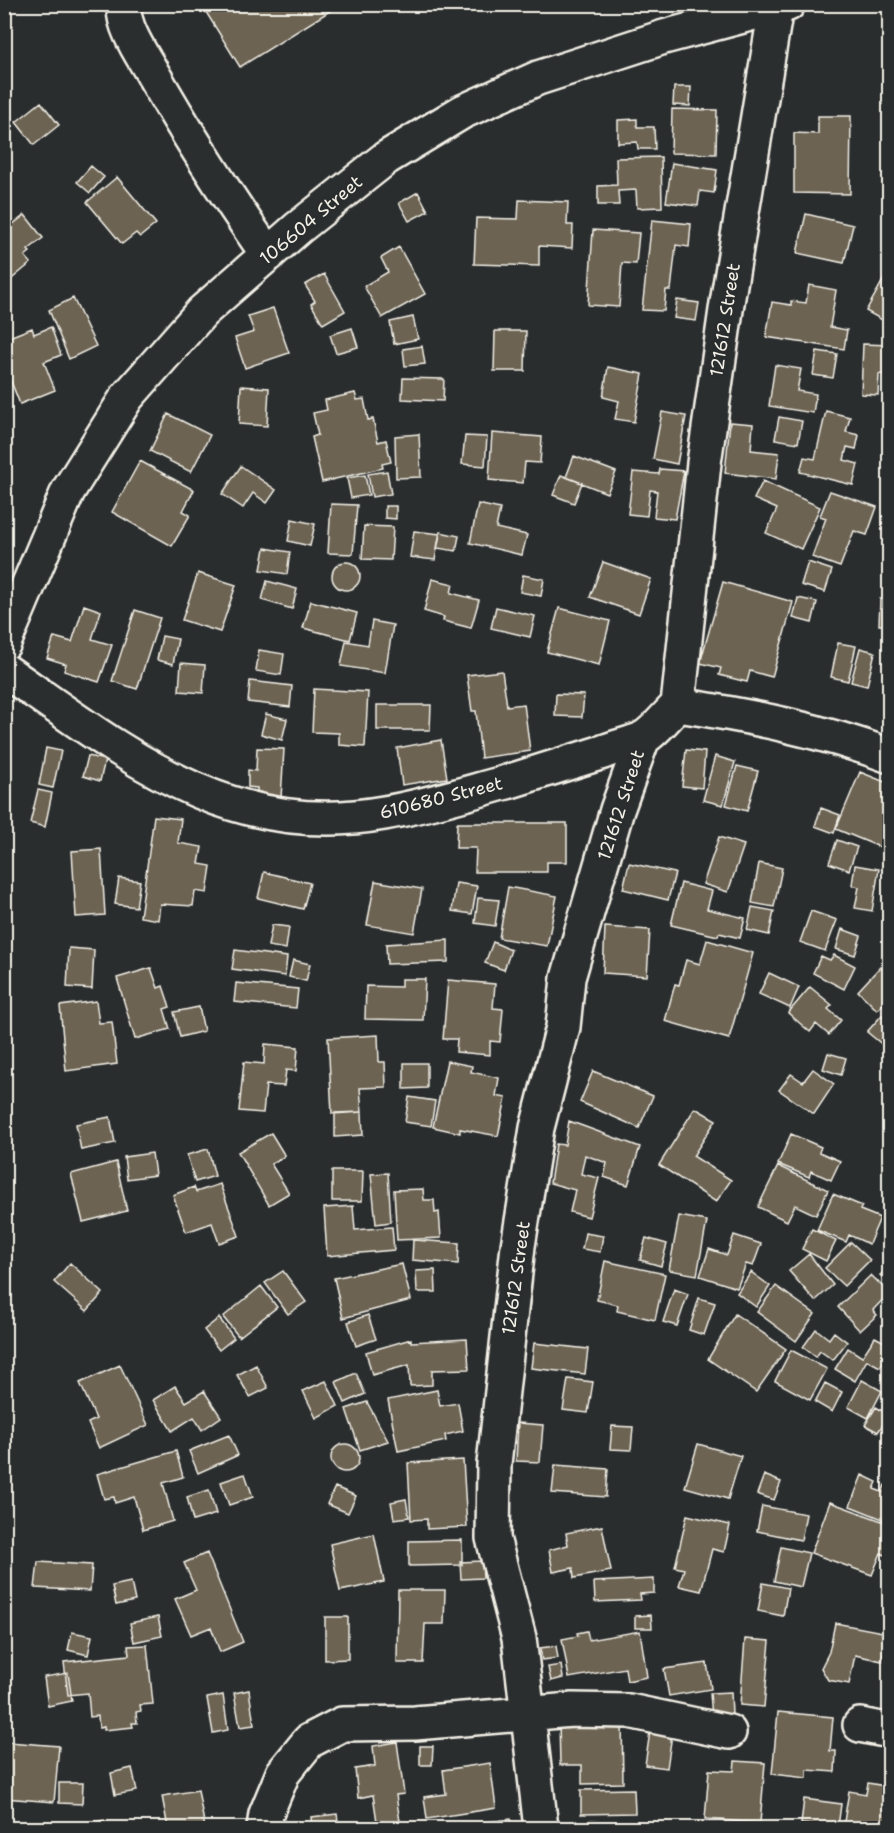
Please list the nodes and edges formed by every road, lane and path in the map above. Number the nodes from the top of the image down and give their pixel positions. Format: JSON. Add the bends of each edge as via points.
{"nodes":[{"id":1,"x":124,"y":4,"type":"edge"},
{"id":2,"x":782,"y":6,"type":"edge"},
{"id":3,"x":268,"y":255,"type":"junction"},
{"id":4,"x":4,"y":643,"type":"edge"},
{"id":5,"x":4,"y":670,"type":"edge"},
{"id":6,"x":678,"y":705,"type":"junction"},
{"id":7,"x":643,"y":738,"type":"junction"},
{"id":8,"x":890,"y":756,"type":"edge"},
{"id":9,"x":530,"y":1714,"type":"junction"},
{"id":10,"x":729,"y":1732,"type":"dead end"},
{"id":11,"x":264,"y":1828,"type":"edge"},
{"id":12,"x":541,"y":1828,"type":"edge"}],
"edges":[{"from":1,"to":3,"type":"street","via":[[135,42],[197,152]]},
{"from":2,"to":3,"type":"street","name":"106604 Street","via":[[664,37],[538,78],[462,112],[386,158]]},
{"from":2,"to":6,"type":"street","name":"121612 Street","via":[[727,303]]},
{"from":3,"to":4,"type":"street","name":"106604 Street","via":[[202,312],[127,396],[68,491]]},
{"from":5,"to":7,"type":"street","name":"610680 Street","via":[[158,773],[198,793],[238,806],[288,815],[341,818],[394,811],[529,775]]},
{"from":6,"to":7,"type":"street","name":"610680 Street"},
{"from":6,"to":8,"type":"street","via":[[748,716],[850,741]]},
{"from":7,"to":9,"type":"street","name":"121612 Street","via":[[617,810],[568,978],[563,1027],[537,1128],[518,1246],[494,1464],[493,1538],[519,1638]]},
{"from":9,"to":10,"type":"street","via":[[629,1711]]},
{"from":9,"to":11,"type":"street","via":[[415,1724],[342,1724],[325,1731],[309,1741],[283,1773]]},
{"from":9,"to":12,"type":"street","name":"121612 Street"}]}
